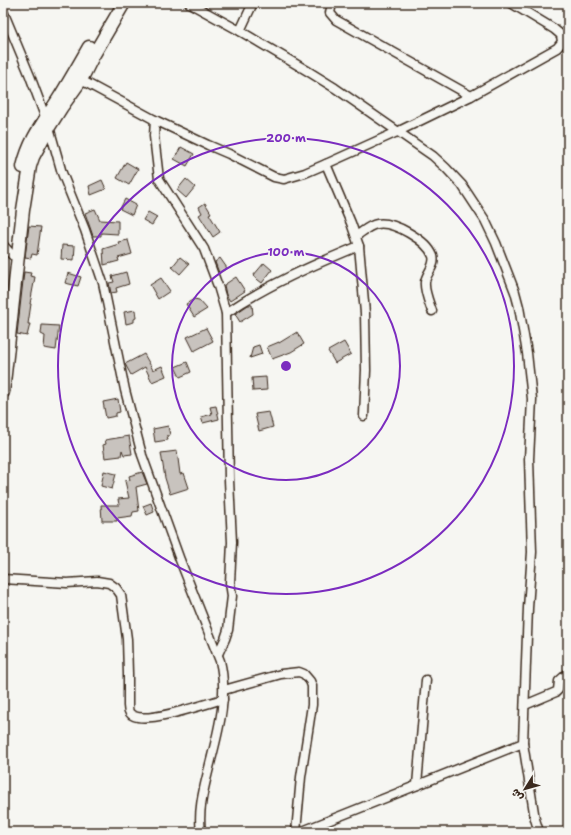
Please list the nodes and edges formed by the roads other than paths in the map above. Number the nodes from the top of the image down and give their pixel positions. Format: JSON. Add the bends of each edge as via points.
{"nodes":[{"id":1,"x":115,"y":3,"type":"edge"},
{"id":2,"x":124,"y":3,"type":"edge"},
{"id":3,"x":253,"y":3,"type":"edge"},
{"id":4,"x":332,"y":3,"type":"edge"},
{"id":5,"x":511,"y":3,"type":"edge"},
{"id":6,"x":191,"y":4,"type":"edge"},
{"id":7,"x":3,"y":11,"type":"edge"},
{"id":8,"x":240,"y":31,"type":"junction"},
{"id":9,"x":81,"y":80,"type":"junction"},
{"id":10,"x":471,"y":96,"type":"junction"},
{"id":11,"x":155,"y":120,"type":"junction"},
{"id":12,"x":47,"y":123,"type":"junction"},
{"id":13,"x":397,"y":132,"type":"junction"},
{"id":14,"x":326,"y":164,"type":"junction"},
{"id":15,"x":356,"y":236,"type":"junction"},
{"id":16,"x":3,"y":245,"type":"edge"},
{"id":17,"x":359,"y":246,"type":"junction"},
{"id":18,"x":12,"y":255,"type":"junction"},
{"id":19,"x":432,"y":311,"type":"dead end"},
{"id":20,"x":226,"y":313,"type":"junction"},
{"id":21,"x":3,"y":329,"type":"edge"},
{"id":22,"x":3,"y":392,"type":"edge"},
{"id":23,"x":364,"y":416,"type":"dead end"},
{"id":24,"x":3,"y":579,"type":"edge"},
{"id":25,"x":218,"y":654,"type":"junction"},
{"id":26,"x":568,"y":673,"type":"edge"},
{"id":27,"x":426,"y":680,"type":"dead end"},
{"id":28,"x":224,"y":690,"type":"junction"},
{"id":29,"x":223,"y":699,"type":"junction"},
{"id":30,"x":525,"y":705,"type":"junction"},
{"id":31,"x":523,"y":743,"type":"junction"},
{"id":32,"x":417,"y":785,"type":"junction"},
{"id":33,"x":201,"y":832,"type":"edge"},
{"id":34,"x":296,"y":832,"type":"edge"},
{"id":35,"x":300,"y":832,"type":"edge"},
{"id":36,"x":539,"y":832,"type":"edge"}],
"edges":[{"from":1,"to":12,"type":"main road"},
{"from":2,"to":9,"type":"main road"},
{"from":3,"to":8,"type":"street"},
{"from":4,"to":10,"type":"street","via":[[330,14],[336,20]]},
{"from":5,"to":10,"type":"street","via":[[554,29],[561,35],[562,42],[557,48]]},
{"from":6,"to":8,"type":"street"},
{"from":7,"to":12,"type":"street"},
{"from":8,"to":13,"type":"street","via":[[335,88]]},
{"from":9,"to":11,"type":"street"},
{"from":9,"to":12,"type":"main road"},
{"from":10,"to":13,"type":"street"},
{"from":11,"to":14,"type":"street","via":[[280,179],[305,173]]},
{"from":11,"to":20,"type":"street","via":[[154,136],[159,179],[204,249]]},
{"from":12,"to":18,"type":"main road","via":[[29,145],[21,175]]},
{"from":12,"to":22,"type":"main road","via":[[27,179]]},
{"from":12,"to":25,"type":"street","via":[[62,173],[103,282],[125,390],[142,455]]},
{"from":13,"to":14,"type":"street"},
{"from":13,"to":30,"type":"street","via":[[433,156],[462,185],[485,220],[496,243],[519,307],[532,399],[532,552]]},
{"from":14,"to":15,"type":"street"},
{"from":15,"to":17,"type":"street"},
{"from":15,"to":19,"type":"street","via":[[376,224],[385,223],[404,230],[428,248],[434,261],[425,282]]},
{"from":16,"to":18,"type":"street"},
{"from":17,"to":20,"type":"street","via":[[311,266]]},
{"from":17,"to":23,"type":"street","via":[[365,313]]},
{"from":18,"to":21,"type":"main road"},
{"from":20,"to":25,"type":"street","via":[[232,596],[228,630]]},
{"from":24,"to":29,"type":"street","via":[[67,583],[97,581],[109,583],[116,588],[121,595],[127,639],[128,710],[132,715],[159,716]]},
{"from":25,"to":28,"type":"street","via":[[223,671]]},
{"from":26,"to":30,"type":"street","via":[[558,681],[556,692]]},
{"from":27,"to":32,"type":"street"},
{"from":28,"to":29,"type":"street"},
{"from":28,"to":34,"type":"street","via":[[282,674],[299,672],[310,681],[312,705]]},
{"from":29,"to":33,"type":"street","via":[[202,797],[199,819]]},
{"from":30,"to":31,"type":"street"},
{"from":31,"to":32,"type":"street"},
{"from":31,"to":36,"type":"street"},
{"from":32,"to":35,"type":"street"}]}
